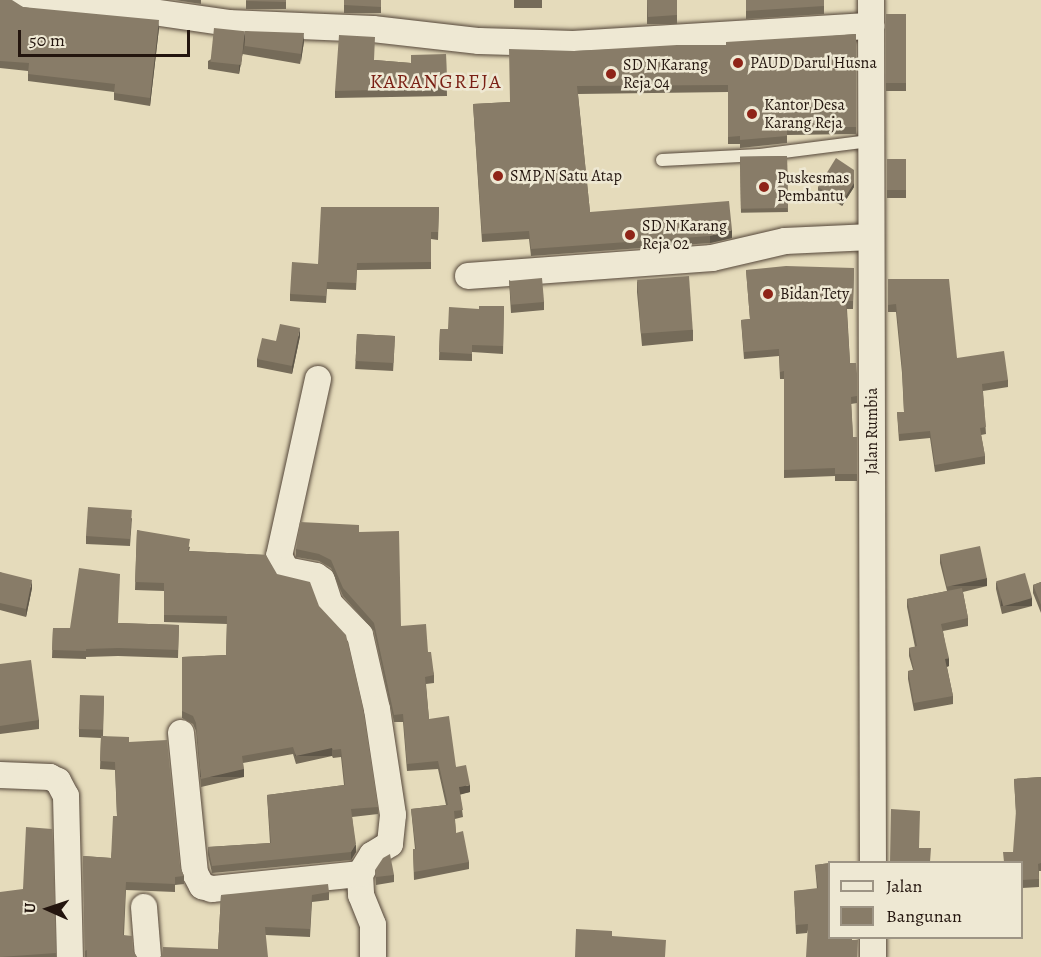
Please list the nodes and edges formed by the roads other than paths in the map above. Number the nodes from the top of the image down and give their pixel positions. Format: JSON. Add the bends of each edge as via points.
{"nodes":[{"id":1,"x":31,"y":0,"type":"edge"},
{"id":2,"x":871,"y":0,"type":"edge"},
{"id":3,"x":153,"y":6,"type":"edge"},
{"id":4,"x":871,"y":26,"type":"junction"},
{"id":5,"x":869,"y":141,"type":"junction"},
{"id":6,"x":662,"y":160,"type":"dead end"},
{"id":7,"x":871,"y":237,"type":"junction"},
{"id":8,"x":468,"y":276,"type":"dead end"},
{"id":9,"x":318,"y":379,"type":"dead end"},
{"id":10,"x":181,"y":733,"type":"dead end"},
{"id":11,"x":0,"y":775,"type":"edge"},
{"id":12,"x":873,"y":861,"type":"edge"},
{"id":13,"x":360,"y":874,"type":"junction"},
{"id":14,"x":144,"y":908,"type":"dead end"},
{"id":15,"x":873,"y":939,"type":"edge"},
{"id":16,"x":70,"y":957,"type":"edge"},
{"id":17,"x":148,"y":957,"type":"edge"},
{"id":18,"x":373,"y":957,"type":"edge"},
{"id":19,"x":873,"y":957,"type":"edge"}],
"edges":[{"from":1,"to":3,"type":"street"},
{"from":2,"to":4,"type":"street","name":"Jalan Rumbia"},
{"from":3,"to":4,"type":"street","via":[[228,23],[573,44]]},
{"from":4,"to":5,"type":"street","name":"Jalan Rumbia"},
{"from":5,"to":6,"type":"lane","via":[[760,155]]},
{"from":5,"to":7,"type":"street","name":"Jalan Rumbia"},
{"from":7,"to":8,"type":"street","via":[[785,241],[712,258]]},
{"from":7,"to":12,"type":"street","name":"Jalan Rumbia"},
{"from":9,"to":13,"type":"street","via":[[279,556],[286,570],[322,580],[330,604],[360,636],[393,815],[390,844],[372,855]]},
{"from":10,"to":13,"type":"street","via":[[195,873],[202,886],[212,889]]},
{"from":11,"to":16,"type":"street","via":[[50,777],[58,781],[66,796]]},
{"from":13,"to":18,"type":"street","via":[[361,895],[372,925]]},
{"from":14,"to":17,"type":"street"},
{"from":15,"to":19,"type":"street"}]}
